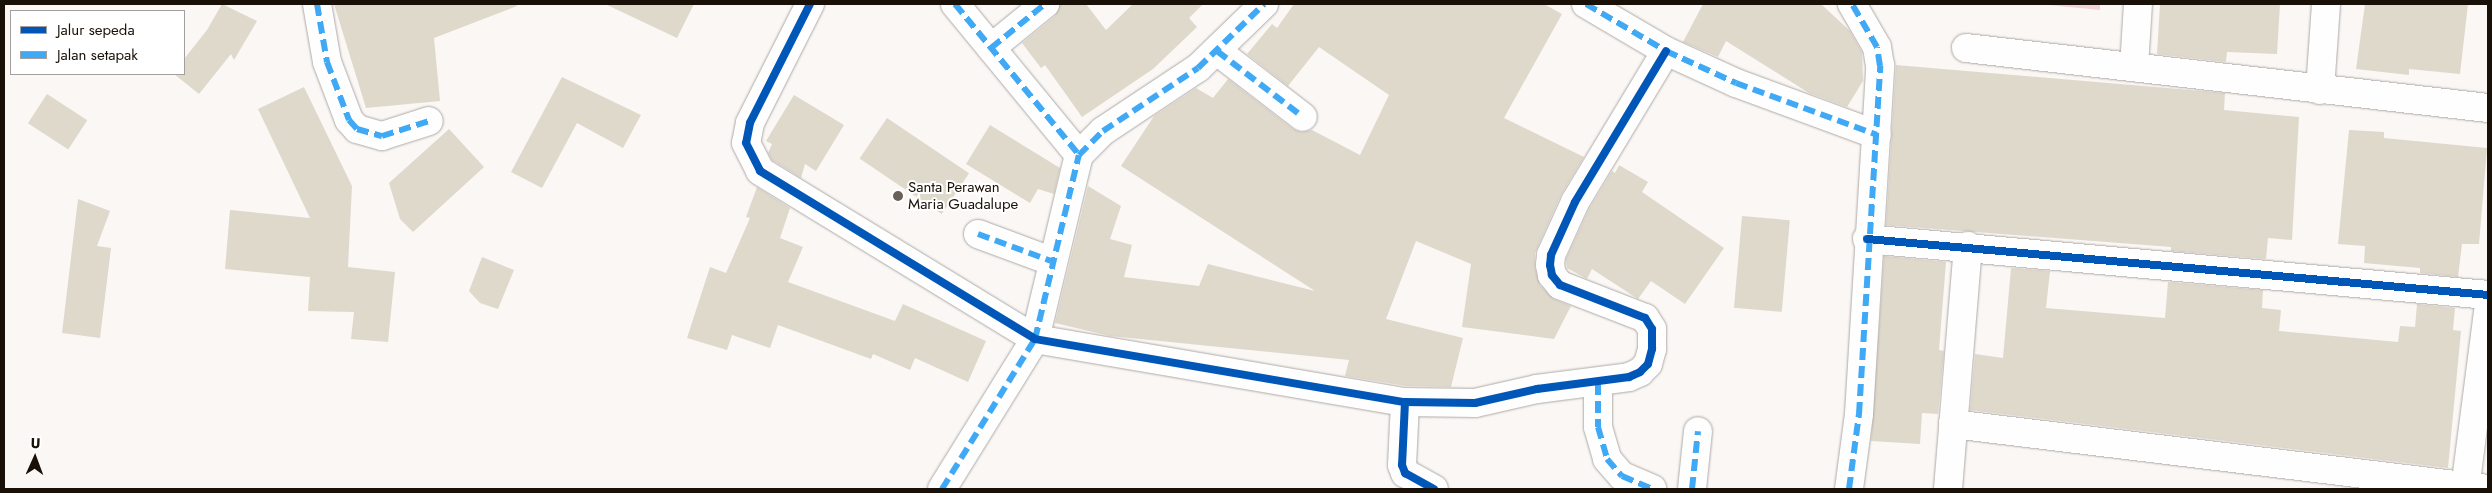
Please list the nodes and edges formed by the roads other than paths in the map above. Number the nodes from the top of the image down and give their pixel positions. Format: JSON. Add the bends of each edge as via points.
{"nodes":[{"id":1,"x":317,"y":4,"type":"edge"},
{"id":2,"x":810,"y":4,"type":"edge"},
{"id":3,"x":955,"y":4,"type":"edge"},
{"id":4,"x":1045,"y":4,"type":"edge"},
{"id":5,"x":1264,"y":4,"type":"edge"},
{"id":6,"x":1586,"y":4,"type":"edge"},
{"id":7,"x":1852,"y":4,"type":"edge"},
{"id":8,"x":2138,"y":4,"type":"edge"},
{"id":9,"x":2326,"y":4,"type":"edge"},
{"id":10,"x":991,"y":48,"type":"junction"},
{"id":11,"x":1966,"y":48,"type":"dead end"},
{"id":12,"x":1217,"y":50,"type":"junction"},
{"id":13,"x":1666,"y":51,"type":"junction"},
{"id":14,"x":2134,"y":67,"type":"junction"},
{"id":15,"x":2320,"y":90,"type":"junction"},
{"id":16,"x":2488,"y":108,"type":"edge"},
{"id":17,"x":1303,"y":117,"type":"dead end"},
{"id":18,"x":428,"y":121,"type":"dead end"},
{"id":19,"x":1877,"y":135,"type":"junction"},
{"id":20,"x":1079,"y":155,"type":"junction"},
{"id":21,"x":978,"y":234,"type":"dead end"},
{"id":22,"x":1867,"y":240,"type":"junction"},
{"id":23,"x":1968,"y":246,"type":"junction"},
{"id":24,"x":1051,"y":261,"type":"junction"},
{"id":25,"x":2488,"y":295,"type":"edge"},
{"id":26,"x":2488,"y":311,"type":"edge"},
{"id":27,"x":1035,"y":339,"type":"junction"},
{"id":28,"x":1598,"y":383,"type":"junction"},
{"id":29,"x":1405,"y":402,"type":"junction"},
{"id":30,"x":1953,"y":424,"type":"junction"},
{"id":31,"x":1698,"y":431,"type":"dead end"},
{"id":32,"x":2473,"y":488,"type":"edge"},
{"id":33,"x":942,"y":489,"type":"edge"},
{"id":34,"x":1434,"y":489,"type":"edge"},
{"id":35,"x":1652,"y":489,"type":"edge"},
{"id":36,"x":1692,"y":489,"type":"edge"},
{"id":37,"x":1849,"y":489,"type":"edge"},
{"id":38,"x":1948,"y":489,"type":"edge"}],
"edges":[{"from":1,"to":18,"type":"street","via":[[328,62],[349,120],[357,129],[382,136]]},
{"from":2,"to":27,"type":"street","via":[[750,123],[746,143],[760,171]]},
{"from":3,"to":10,"type":"street"},
{"from":4,"to":10,"type":"street"},
{"from":5,"to":12,"type":"street"},
{"from":6,"to":13,"type":"street"},
{"from":7,"to":19,"type":"street","via":[[1877,46],[1880,66]]},
{"from":8,"to":14,"type":"street"},
{"from":9,"to":15,"type":"street"},
{"from":10,"to":20,"type":"street"},
{"from":11,"to":14,"type":"street"},
{"from":12,"to":17,"type":"street"},
{"from":12,"to":20,"type":"street","via":[[1198,68],[1103,131]]},
{"from":13,"to":19,"type":"street","via":[[1736,83]]},
{"from":13,"to":28,"type":"street","via":[[1575,202],[1551,255],[1552,275],[1560,285],[1645,318],[1652,329],[1648,364],[1640,372]]},
{"from":14,"to":15,"type":"street"},
{"from":15,"to":16,"type":"street"},
{"from":19,"to":22,"type":"street"},
{"from":20,"to":24,"type":"street"},
{"from":21,"to":24,"type":"street"},
{"from":22,"to":23,"type":"street"},
{"from":22,"to":37,"type":"street","via":[[1859,414]]},
{"from":23,"to":25,"type":"street"},
{"from":23,"to":30,"type":"street"},
{"from":24,"to":27,"type":"street"},
{"from":26,"to":32,"type":"street"},
{"from":27,"to":29,"type":"street"},
{"from":27,"to":33,"type":"street"},
{"from":28,"to":29,"type":"street","via":[[1537,389],[1474,403]]},
{"from":28,"to":35,"type":"street","via":[[1598,427],[1607,459],[1622,476]]},
{"from":29,"to":34,"type":"street","via":[[1402,465],[1405,473]]},
{"from":30,"to":32,"type":"street"},
{"from":30,"to":38,"type":"street"},
{"from":31,"to":36,"type":"street"}]}
